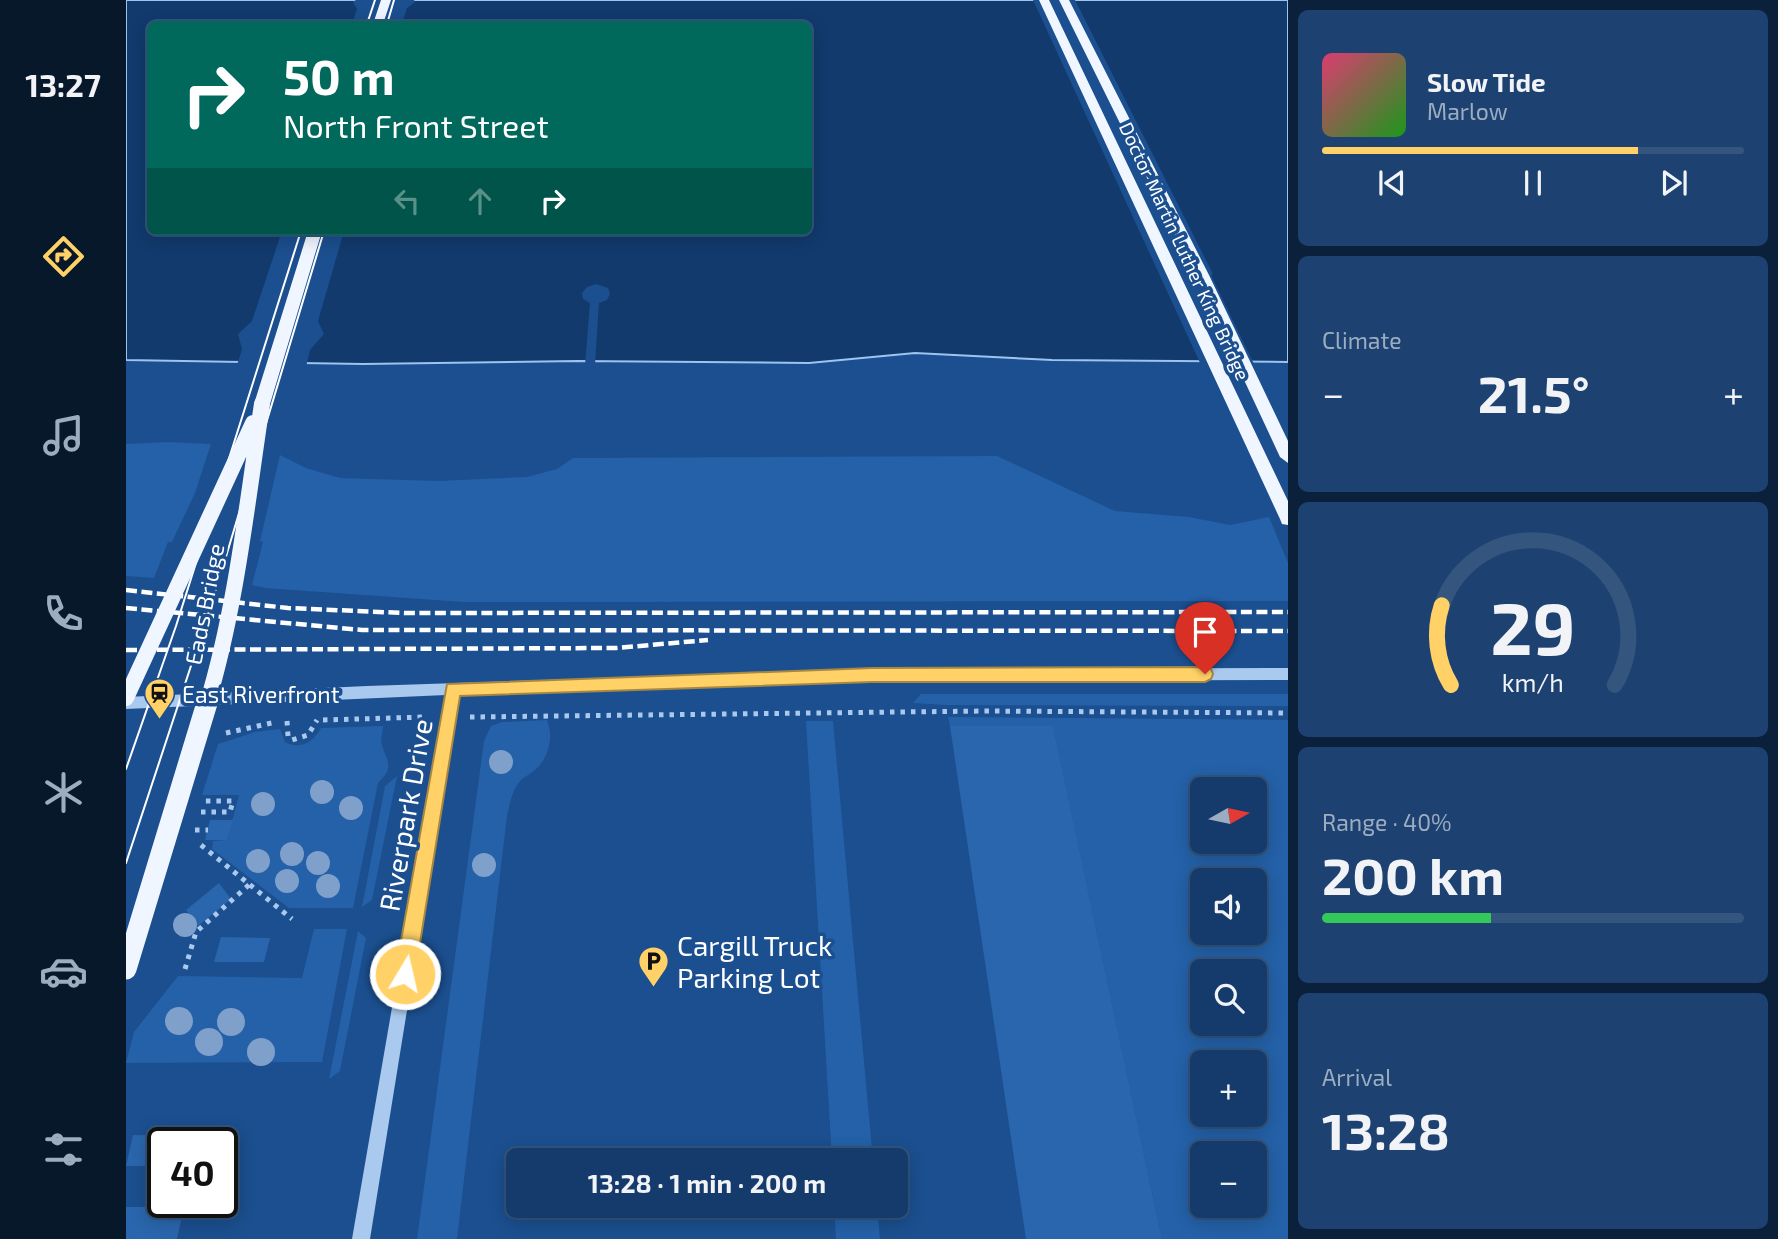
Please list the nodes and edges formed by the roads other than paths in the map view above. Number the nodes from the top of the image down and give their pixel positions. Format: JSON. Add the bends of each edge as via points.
{"nodes":[{"id":1,"x":386,"y":0,"type":"edge"},
{"id":2,"x":1044,"y":0,"type":"edge"},
{"id":3,"x":1064,"y":0,"type":"edge"},
{"id":4,"x":380,"y":21,"type":"edge"},
{"id":5,"x":314,"y":235,"type":"edge"},
{"id":6,"x":262,"y":404,"type":"junction"},
{"id":7,"x":1288,"y":457,"type":"edge"},
{"id":8,"x":1288,"y":519,"type":"edge"},
{"id":9,"x":1288,"y":674,"type":"edge"},
{"id":10,"x":453,"y":689,"type":"junction"},
{"id":11,"x":126,"y":701,"type":"edge"},
{"id":12,"x":126,"y":969,"type":"edge"},
{"id":13,"x":360,"y":1239,"type":"edge"}],
"edges":[{"from":1,"to":4,"type":"main road"},
{"from":2,"to":8,"type":"main road","name":"Doctor Martin Luther King Bridge"},
{"from":3,"to":7,"type":"main road","name":"Doctor Martin Luther King Bridge"},
{"from":5,"to":6,"type":"main road","name":"Eads Bridge"},
{"from":6,"to":11,"type":"main road","name":"Eads Bridge","bridge":true},
{"from":6,"to":12,"type":"main road","name":"Eads Bridge","bridge":true,"via":[[215,677]]},
{"from":9,"to":10,"type":"street","via":[[872,675]]},
{"from":10,"to":11,"type":"street"},
{"from":10,"to":13,"type":"street","name":"Riverpark Drive"}]}
